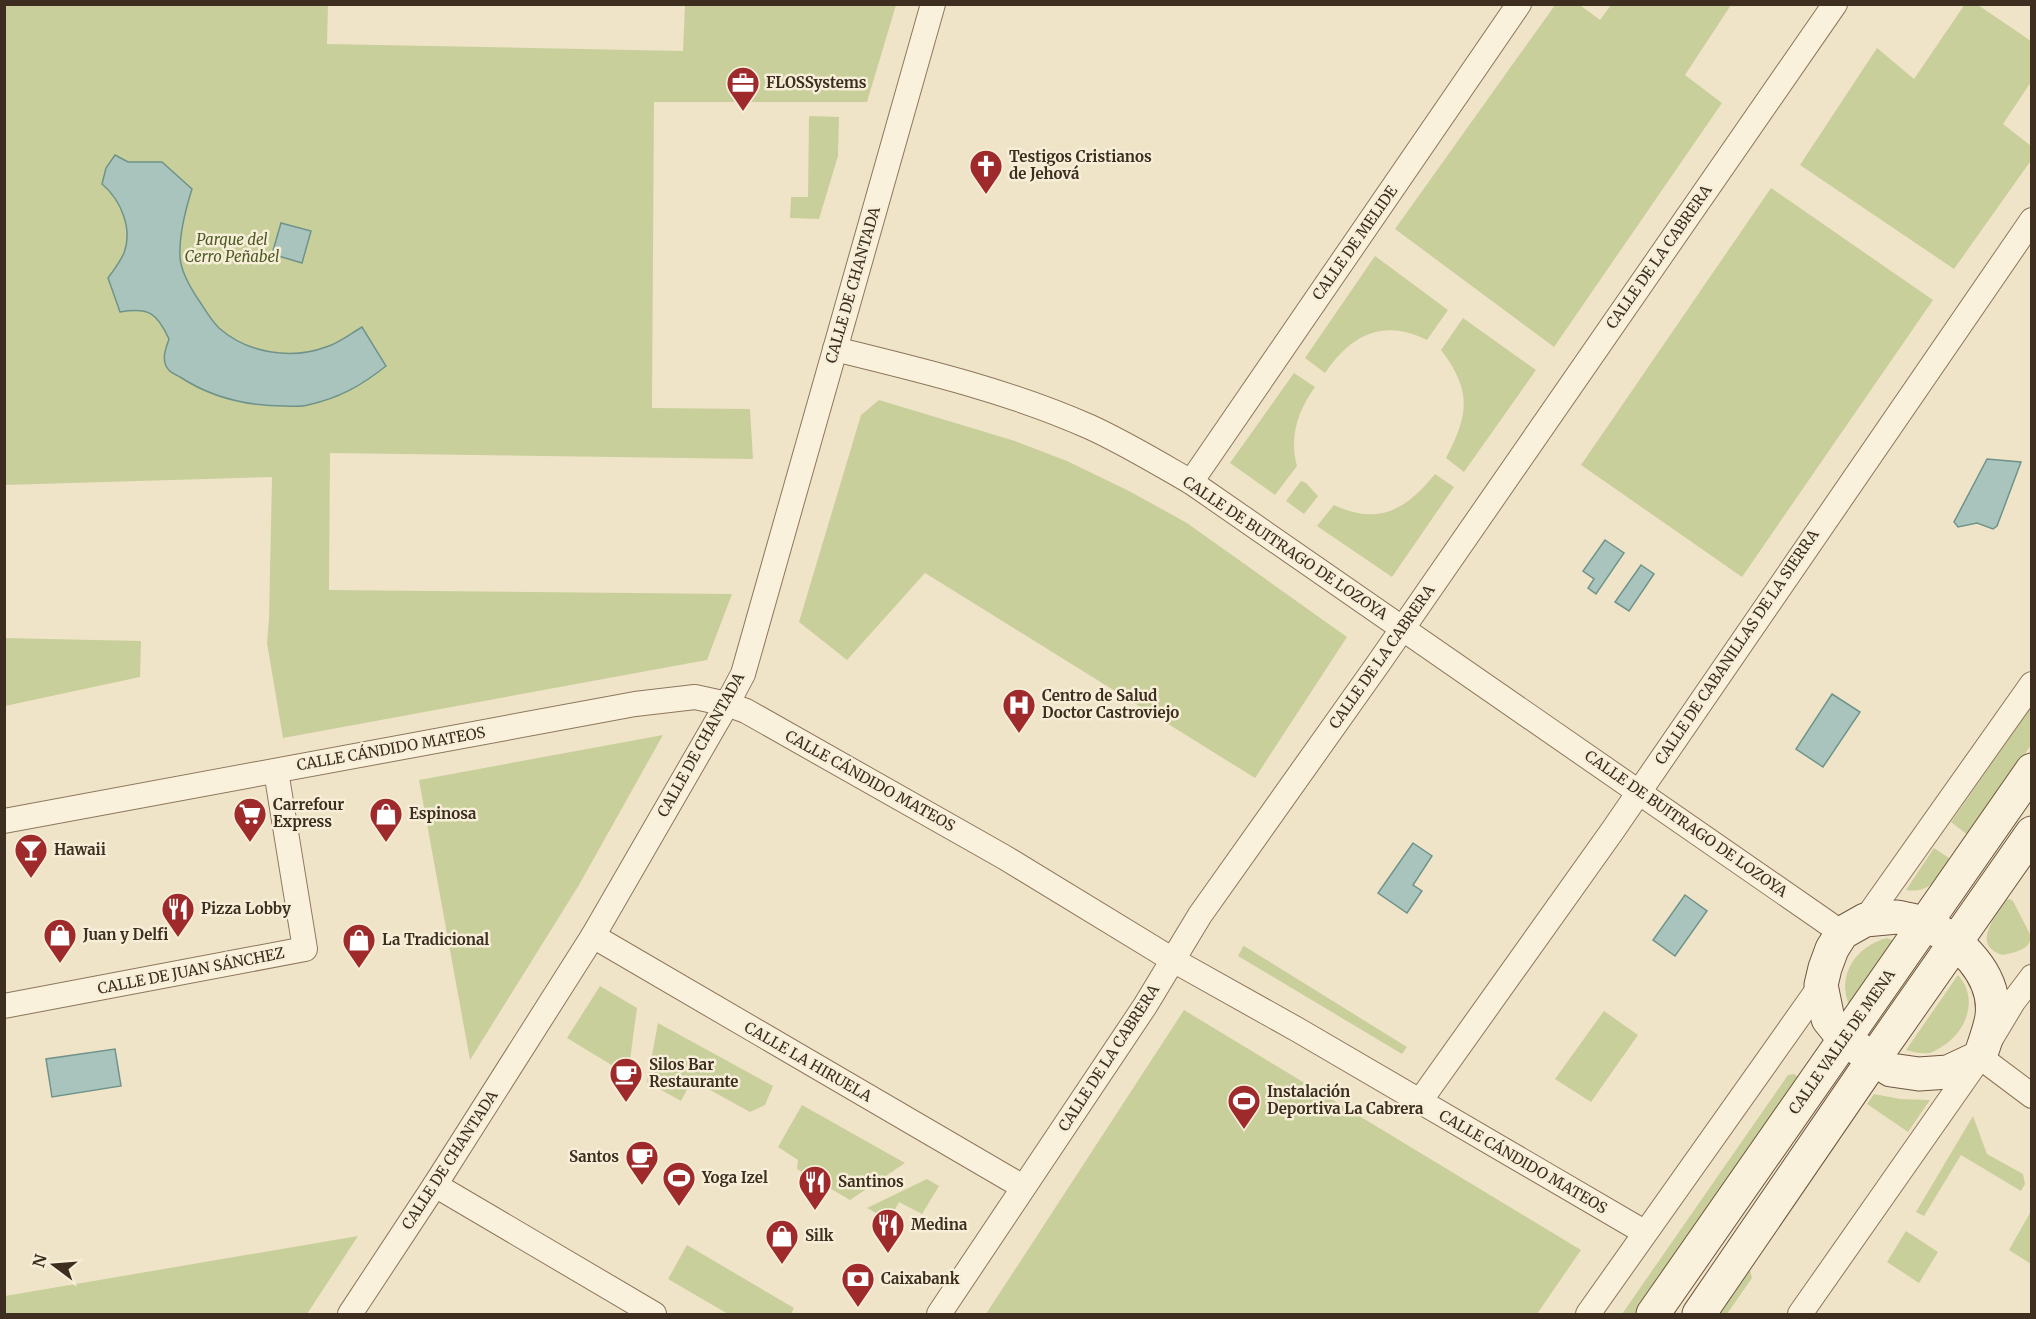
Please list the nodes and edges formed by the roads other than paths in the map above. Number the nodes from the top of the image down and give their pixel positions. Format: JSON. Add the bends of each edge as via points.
{"nodes":[{"id":1,"x":933,"y":4,"type":"edge"},
{"id":2,"x":1519,"y":4,"type":"edge"},
{"id":3,"x":1834,"y":4,"type":"edge"},
{"id":4,"x":2031,"y":220,"type":"edge"},
{"id":5,"x":836,"y":349,"type":"junction"},
{"id":6,"x":1191,"y":482,"type":"junction"},
{"id":7,"x":1402,"y":628,"type":"junction"},
{"id":8,"x":2031,"y":684,"type":"edge"},
{"id":9,"x":727,"y":704,"type":"junction"},
{"id":10,"x":2031,"y":770,"type":"edge"},
{"id":11,"x":276,"y":771,"type":"junction"},
{"id":12,"x":1639,"y":791,"type":"junction"},
{"id":13,"x":4,"y":821,"type":"edge"},
{"id":14,"x":2031,"y":833,"type":"edge"},
{"id":15,"x":1924,"y":924,"type":"junction"},
{"id":16,"x":1854,"y":926,"type":"junction"},
{"id":17,"x":592,"y":936,"type":"junction"},
{"id":18,"x":1956,"y":942,"type":"junction"},
{"id":19,"x":1173,"y":960,"type":"junction"},
{"id":20,"x":2031,"y":977,"type":"edge"},
{"id":21,"x":1821,"y":985,"type":"junction"},
{"id":22,"x":4,"y":1006,"type":"edge"},
{"id":23,"x":1845,"y":1040,"type":"junction"},
{"id":24,"x":1980,"y":1057,"type":"junction"},
{"id":25,"x":1873,"y":1060,"type":"junction"},
{"id":26,"x":2031,"y":1096,"type":"edge"},
{"id":27,"x":1419,"y":1101,"type":"junction"},
{"id":28,"x":435,"y":1185,"type":"junction"},
{"id":29,"x":1023,"y":1187,"type":"junction"},
{"id":30,"x":1644,"y":1233,"type":"junction"},
{"id":31,"x":350,"y":1314,"type":"edge"},
{"id":32,"x":654,"y":1314,"type":"edge"},
{"id":33,"x":939,"y":1314,"type":"edge"},
{"id":34,"x":1588,"y":1314,"type":"edge"},
{"id":35,"x":1653,"y":1314,"type":"edge"},
{"id":36,"x":1699,"y":1314,"type":"edge"},
{"id":37,"x":1800,"y":1314,"type":"edge"}],
"edges":[{"from":1,"to":5,"type":"street","name":"CALLE DE CHANTADA"},
{"from":2,"to":6,"type":"street","name":"CALLE DE MELIDE"},
{"from":3,"to":7,"type":"street","name":"CALLE DE LA CABRERA"},
{"from":4,"to":12,"type":"street","name":"CALLE DE CABANILLAS DE LA SIERRA"},
{"from":5,"to":6,"type":"street","name":"CALLE DE BUITRAGO DE LOZOYA","via":[[1047,410],[1115,439]]},
{"from":5,"to":9,"type":"street","name":"CALLE DE CHANTADA","via":[[743,674]]},
{"from":6,"to":7,"type":"street","name":"CALLE DE BUITRAGO DE LOZOYA"},
{"from":7,"to":12,"type":"street","name":"CALLE DE BUITRAGO DE LOZOYA"},
{"from":7,"to":19,"type":"street","name":"CALLE DE LA CABRERA","via":[[1200,915]]},
{"from":8,"to":16,"type":"street","via":[[1916,850]]},
{"from":9,"to":11,"type":"street","name":"CALLE CÁNDIDO MATEOS","via":[[695,697],[635,705]]},
{"from":9,"to":17,"type":"street","name":"CALLE DE CHANTADA"},
{"from":9,"to":19,"type":"street","name":"CALLE CÁNDIDO MATEOS","via":[[746,711],[1004,857]]},
{"from":10,"to":15,"type":"main road","name":"CALLE VALLE DE MENA"},
{"from":11,"to":13,"type":"street","name":"CALLE CÁNDIDO MATEOS"},
{"from":11,"to":22,"type":"street","name":"CALLE DE JUAN SÁNCHEZ","via":[[305,950]]},
{"from":12,"to":16,"type":"street","name":"CALLE DE BUITRAGO DE LOZOYA"},
{"from":12,"to":27,"type":"street","name":"CALLE DE CABANILLAS DE LA SIERRA"},
{"from":14,"to":18,"type":"main road"},
{"from":15,"to":16,"type":"main road","via":[[1897,917]]},
{"from":15,"to":18,"type":"main road"},
{"from":15,"to":23,"type":"main road","name":"CALLE VALLE DE MENA"},
{"from":16,"to":21,"type":"main road","via":[[1832,949]]},
{"from":17,"to":28,"type":"street","name":"CALLE DE CHANTADA"},
{"from":17,"to":29,"type":"street","name":"CALLE LA HIRUELA"},
{"from":18,"to":24,"type":"main road","via":[[1977,965],[1989,987],[1992,1016]]},
{"from":18,"to":25,"type":"main road"},
{"from":19,"to":27,"type":"street","name":"CALLE CÁNDIDO MATEOS"},
{"from":19,"to":29,"type":"street","name":"CALLE DE LA CABRERA"},
{"from":20,"to":24,"type":"street"},
{"from":21,"to":23,"type":"main road","via":[[1828,1019]]},
{"from":21,"to":30,"type":"street"},
{"from":23,"to":25,"type":"main road"},
{"from":23,"to":35,"type":"main road","name":"CALLE VALLE DE MENA"},
{"from":24,"to":25,"type":"main road","via":[[1948,1072],[1919,1074],[1891,1070]]},
{"from":24,"to":26,"type":"street"},
{"from":24,"to":37,"type":"street"},
{"from":25,"to":36,"type":"main road"},
{"from":27,"to":30,"type":"street","name":"CALLE CÁNDIDO MATEOS"},
{"from":28,"to":31,"type":"street","name":"CALLE DE CHANTADA"},
{"from":28,"to":32,"type":"street"},
{"from":29,"to":33,"type":"street","name":"CALLE DE LA CABRERA"},
{"from":30,"to":34,"type":"street"}]}
